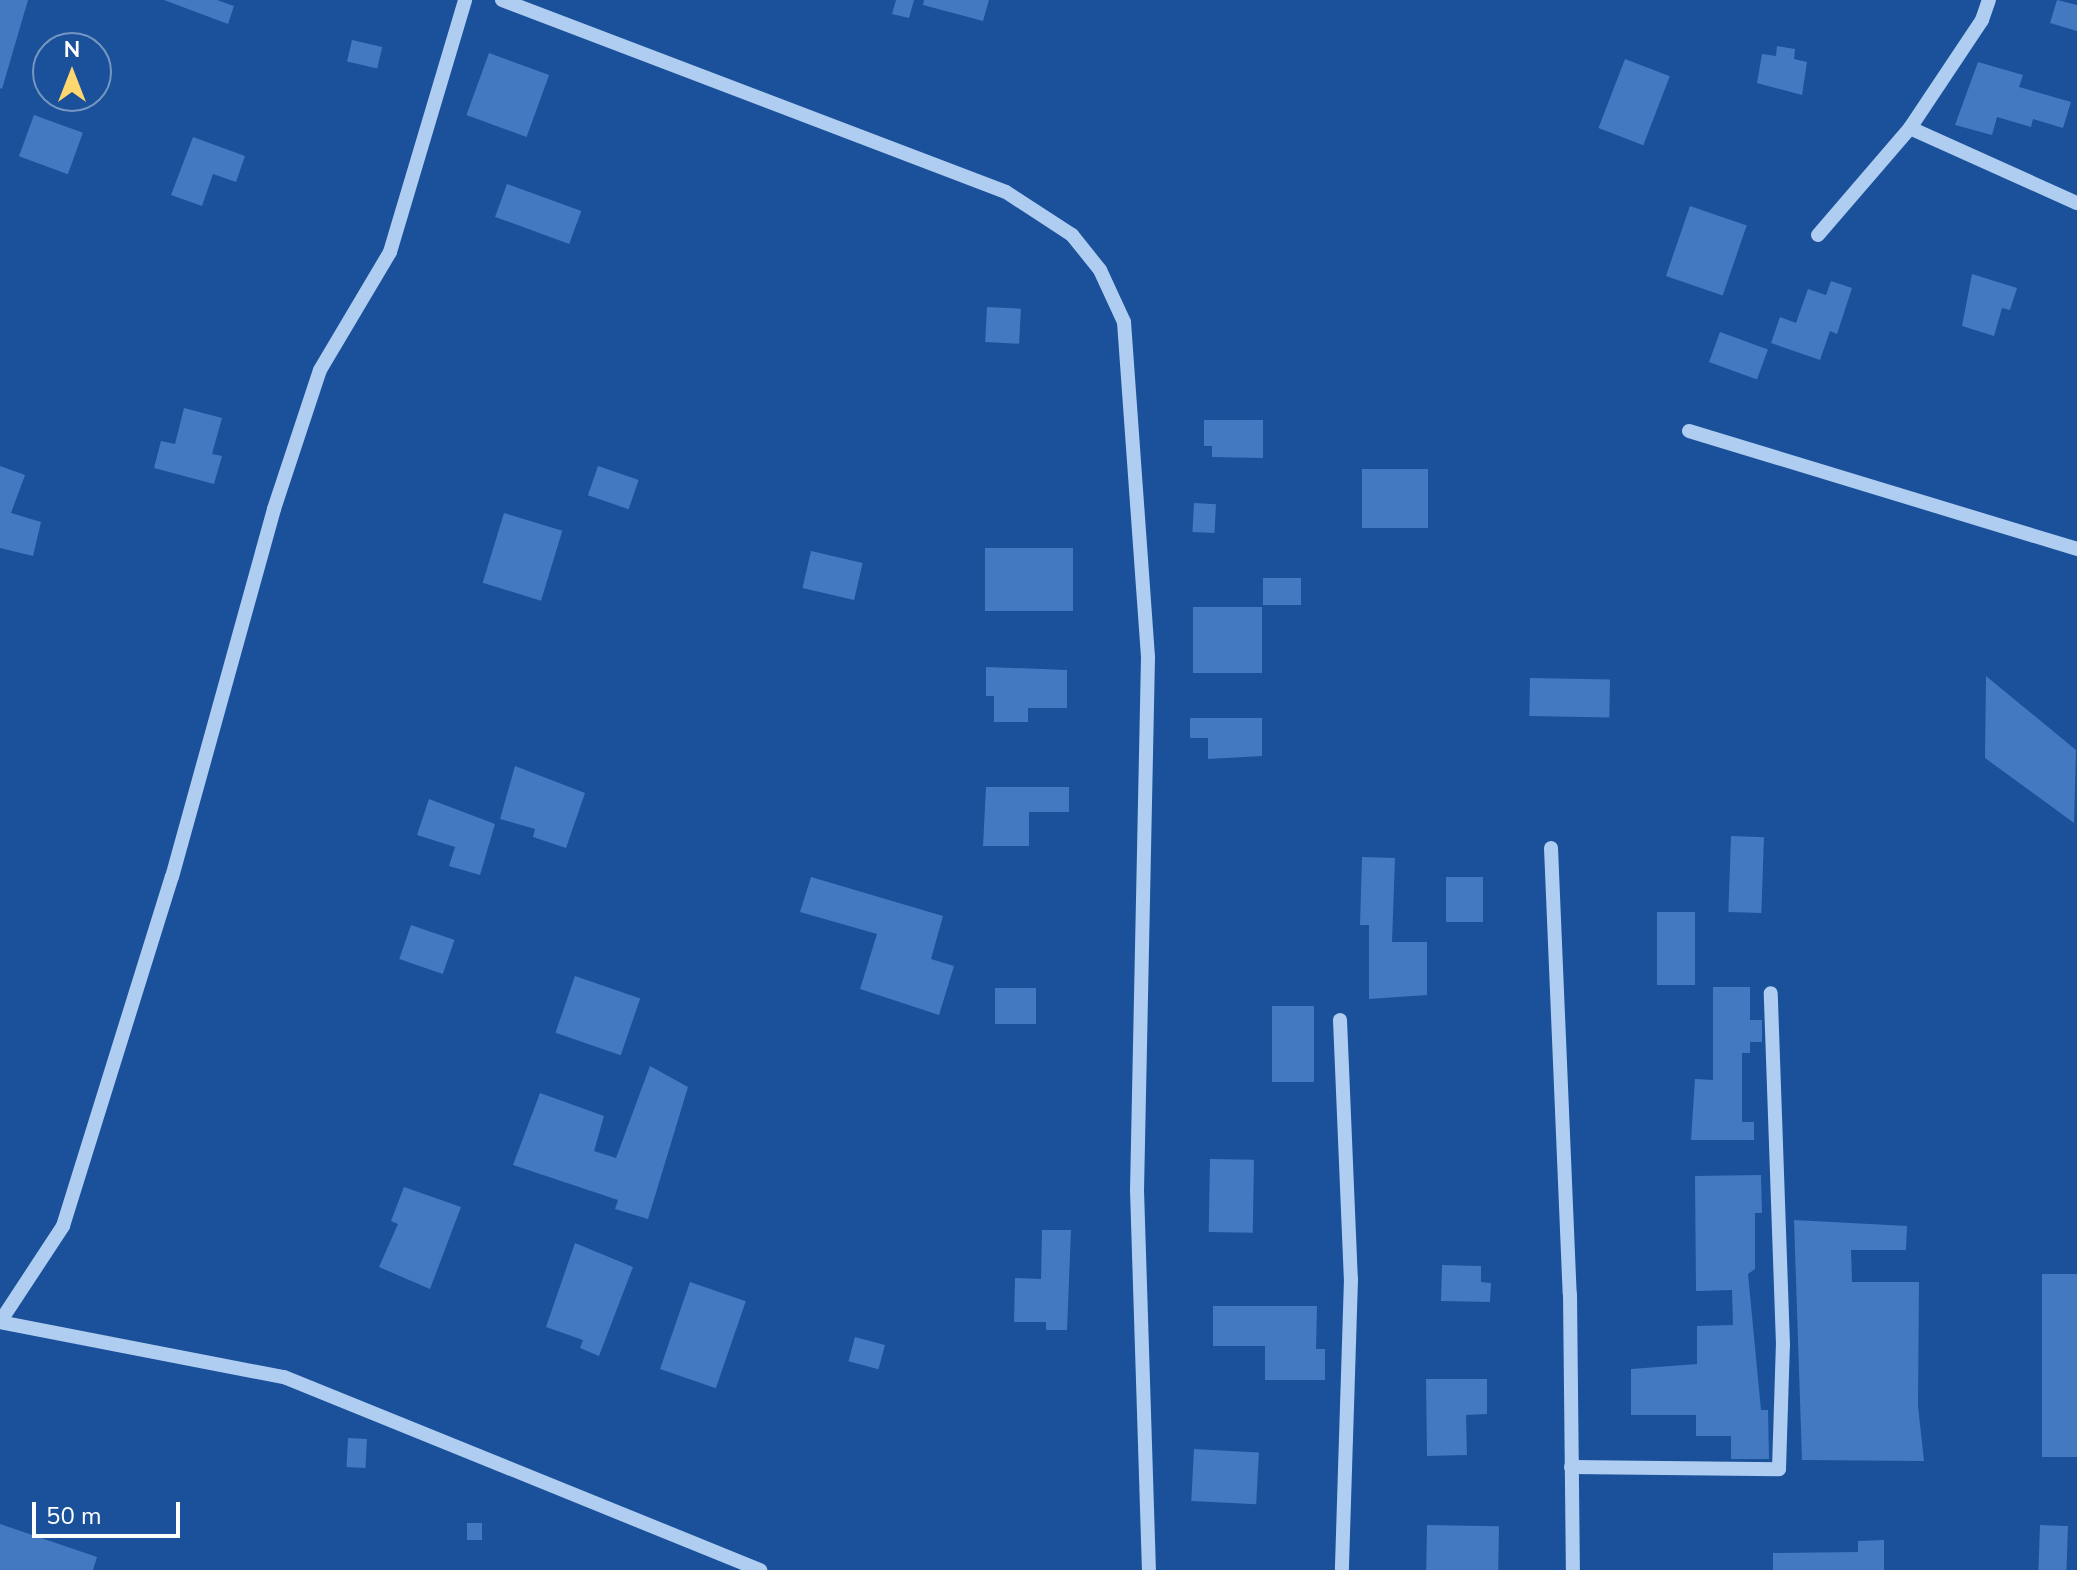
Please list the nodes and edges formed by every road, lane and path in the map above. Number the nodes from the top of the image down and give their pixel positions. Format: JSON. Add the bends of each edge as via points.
{"nodes":[{"id":1,"x":465,"y":0,"type":"edge"},
{"id":2,"x":502,"y":0,"type":"edge"},
{"id":3,"x":1989,"y":0,"type":"edge"},
{"id":4,"x":1910,"y":128,"type":"junction"},
{"id":5,"x":2077,"y":203,"type":"edge"},
{"id":6,"x":1818,"y":235,"type":"dead end"},
{"id":7,"x":1689,"y":431,"type":"dead end"},
{"id":8,"x":2077,"y":549,"type":"edge"},
{"id":9,"x":1551,"y":848,"type":"dead end"},
{"id":10,"x":1771,"y":993,"type":"dead end"},
{"id":11,"x":1340,"y":1020,"type":"dead end"},
{"id":12,"x":0,"y":1322,"type":"edge"},
{"id":13,"x":1571,"y":1467,"type":"junction"},
{"id":14,"x":760,"y":1570,"type":"edge"},
{"id":15,"x":1149,"y":1570,"type":"edge"},
{"id":16,"x":1342,"y":1570,"type":"edge"},
{"id":17,"x":1573,"y":1570,"type":"edge"}],
"edges":[{"from":1,"to":12,"type":"street","via":[[390,252],[320,370],[274,509],[172,877],[63,1226]]},
{"from":2,"to":15,"type":"street","via":[[1006,192],[1072,235],[1100,270],[1124,322],[1148,657],[1137,1190]]},
{"from":3,"to":4,"type":"street","via":[[1982,20]]},
{"from":4,"to":5,"type":"street"},
{"from":4,"to":6,"type":"street"},
{"from":7,"to":8,"type":"street"},
{"from":9,"to":13,"type":"street","via":[[1570,1294]]},
{"from":10,"to":13,"type":"street","via":[[1783,1345],[1779,1469]]},
{"from":11,"to":16,"type":"street","via":[[1351,1279]]},
{"from":12,"to":14,"type":"street","via":[[284,1377]]},
{"from":13,"to":17,"type":"street"}]}
